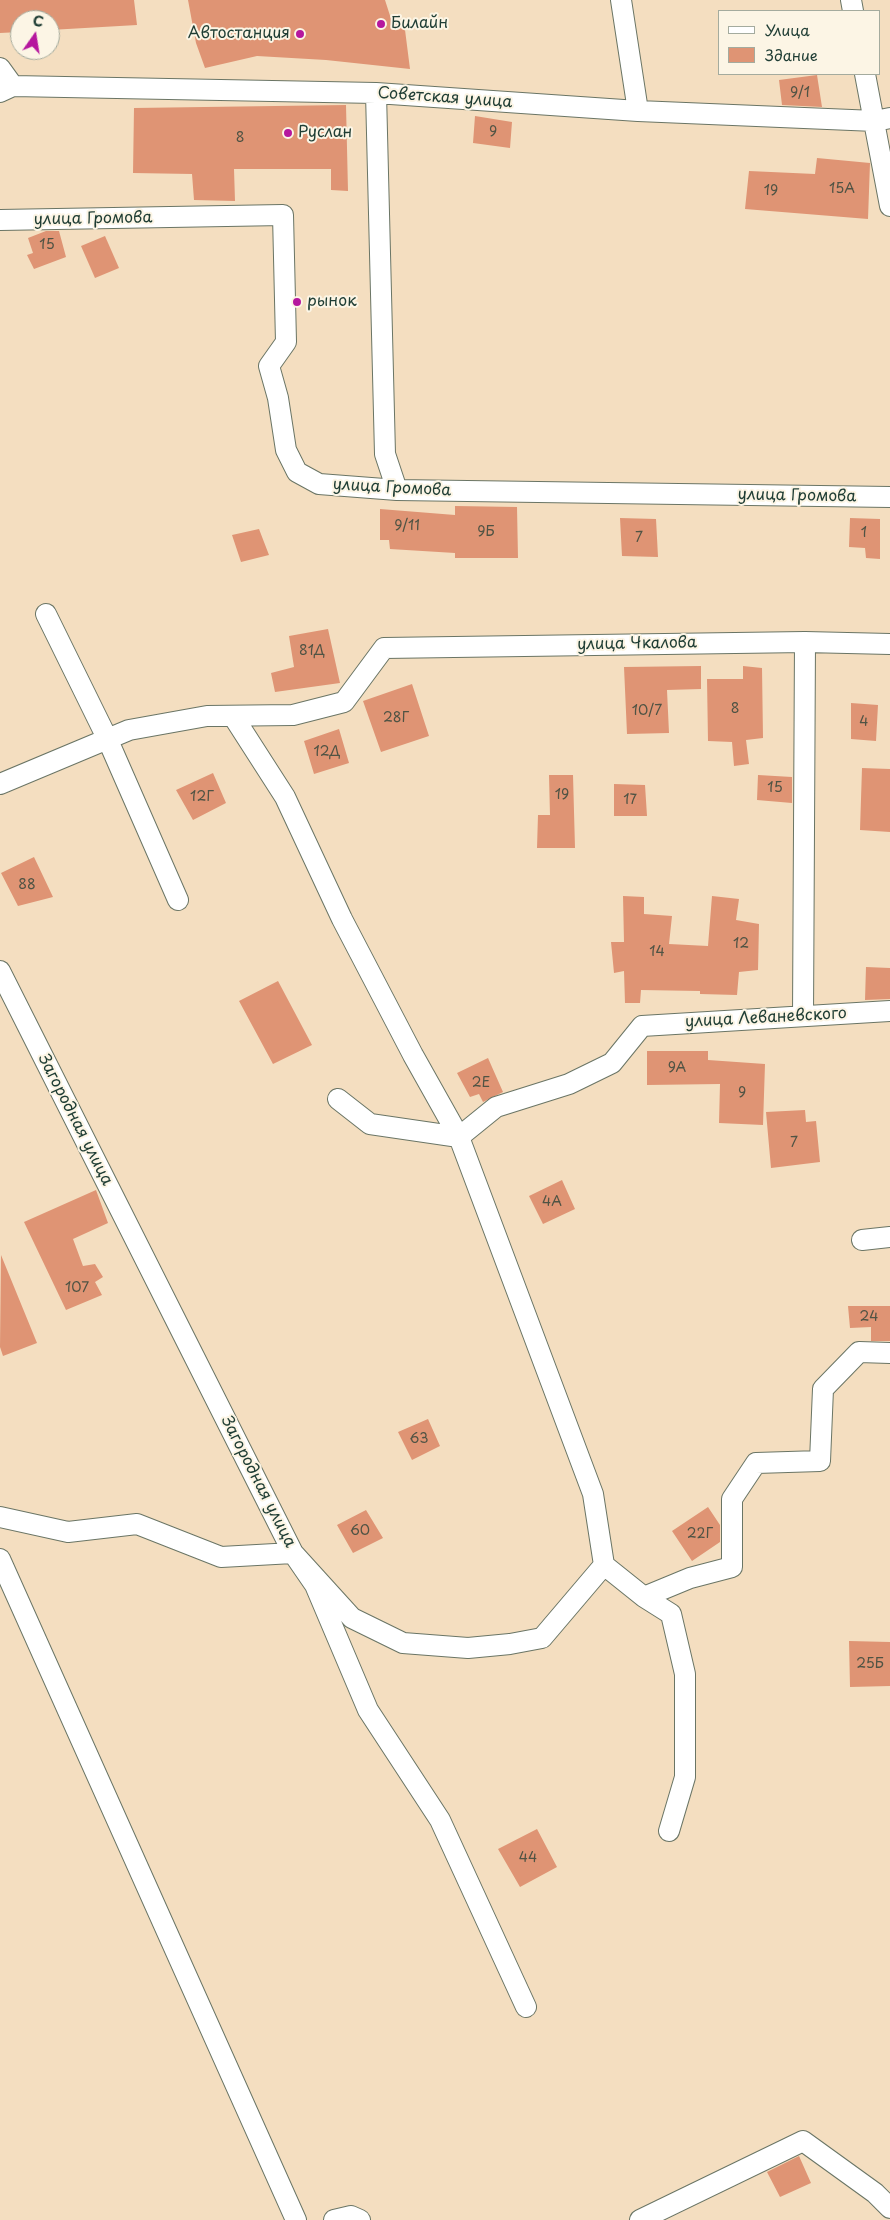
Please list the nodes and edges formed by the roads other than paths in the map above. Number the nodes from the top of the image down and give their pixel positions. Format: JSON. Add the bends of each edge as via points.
{"nodes":[{"id":1,"x":620,"y":0,"type":"edge"},
{"id":2,"x":0,"y":68,"type":"edge"},
{"id":3,"x":865,"y":75,"type":"edge"},
{"id":4,"x":6,"y":89,"type":"edge"},
{"id":5,"x":376,"y":93,"type":"junction"},
{"id":6,"x":638,"y":110,"type":"junction"},
{"id":7,"x":882,"y":119,"type":"edge"},
{"id":8,"x":890,"y":206,"type":"edge"},
{"id":9,"x":0,"y":220,"type":"edge"},
{"id":10,"x":397,"y":490,"type":"junction"},
{"id":11,"x":890,"y":497,"type":"edge"},
{"id":12,"x":46,"y":614,"type":"dead end"},
{"id":13,"x":805,"y":642,"type":"junction"},
{"id":14,"x":890,"y":644,"type":"edge"},
{"id":15,"x":233,"y":716,"type":"junction"},
{"id":16,"x":107,"y":738,"type":"junction"},
{"id":17,"x":0,"y":784,"type":"edge"},
{"id":18,"x":178,"y":900,"type":"dead end"},
{"id":19,"x":0,"y":971,"type":"edge"},
{"id":20,"x":890,"y":1011,"type":"edge"},
{"id":21,"x":803,"y":1016,"type":"junction"},
{"id":22,"x":338,"y":1099,"type":"dead end"},
{"id":23,"x":459,"y":1137,"type":"junction"},
{"id":24,"x":890,"y":1237,"type":"edge"},
{"id":25,"x":862,"y":1240,"type":"dead end"},
{"id":26,"x":890,"y":1353,"type":"edge"},
{"id":27,"x":0,"y":1517,"type":"edge"},
{"id":28,"x":293,"y":1553,"type":"junction"},
{"id":29,"x":0,"y":1559,"type":"edge"},
{"id":30,"x":604,"y":1565,"type":"junction"},
{"id":31,"x":644,"y":1597,"type":"junction"},
{"id":32,"x":669,"y":1831,"type":"dead end"},
{"id":33,"x":526,"y":2007,"type":"dead end"},
{"id":34,"x":890,"y":2208,"type":"edge"},
{"id":35,"x":296,"y":2220,"type":"edge"},
{"id":36,"x":334,"y":2220,"type":"edge"},
{"id":37,"x":360,"y":2220,"type":"edge"},
{"id":38,"x":640,"y":2220,"type":"edge"}],
"edges":[{"from":1,"to":6,"type":"street"},
{"from":2,"to":4,"type":"street"},
{"from":3,"to":7,"type":"street"},
{"from":4,"to":5,"type":"street","name":"Советская улица"},
{"from":5,"to":6,"type":"street","name":"Советская улица"},
{"from":5,"to":10,"type":"street","via":[[385,454]]},
{"from":6,"to":7,"type":"street","name":"Советская улица"},
{"from":7,"to":8,"type":"street"},
{"from":9,"to":10,"type":"street","name":"улица Громова","via":[[282,215],[286,342],[269,366],[286,450],[297,472],[319,484]]},
{"from":10,"to":11,"type":"street","name":"улица Громова"},
{"from":12,"to":16,"type":"street"},
{"from":13,"to":14,"type":"street","name":"улица Чкалова"},
{"from":13,"to":15,"type":"street","name":"улица Чкалова","via":[[384,648],[344,702],[293,715]]},
{"from":13,"to":21,"type":"street"},
{"from":15,"to":16,"type":"street","via":[[207,716],[129,730]]},
{"from":15,"to":23,"type":"street","via":[[284,797],[342,919]]},
{"from":16,"to":17,"type":"street"},
{"from":16,"to":18,"type":"street"},
{"from":19,"to":28,"type":"street","name":"Загородная улица"},
{"from":20,"to":21,"type":"street","name":"улица Леваневского"},
{"from":21,"to":23,"type":"street","name":"улица Леваневского","via":[[642,1026],[612,1063],[569,1084],[496,1107]]},
{"from":22,"to":23,"type":"street","via":[[370,1124]]},
{"from":23,"to":30,"type":"street","via":[[593,1494]]},
{"from":24,"to":25,"type":"street"},
{"from":26,"to":31,"type":"street","via":[[859,1352],[823,1389],[820,1461],[756,1463],[732,1499],[732,1567],[690,1578]]},
{"from":27,"to":28,"type":"street","via":[[68,1532],[137,1524],[221,1556]]},
{"from":28,"to":30,"type":"street","name":"Загородная улица","via":[[352,1618],[403,1643],[468,1648],[542,1638]]},
{"from":28,"to":33,"type":"street","via":[[315,1585],[368,1710],[440,1820]]},
{"from":29,"to":35,"type":"street"},
{"from":30,"to":31,"type":"street"},
{"from":31,"to":32,"type":"street","via":[[671,1614],[685,1674],[685,1776]]},
{"from":34,"to":38,"type":"street","via":[[875,2193],[803,2141]]},
{"from":36,"to":37,"type":"street","via":[[351,2216]]}]}
